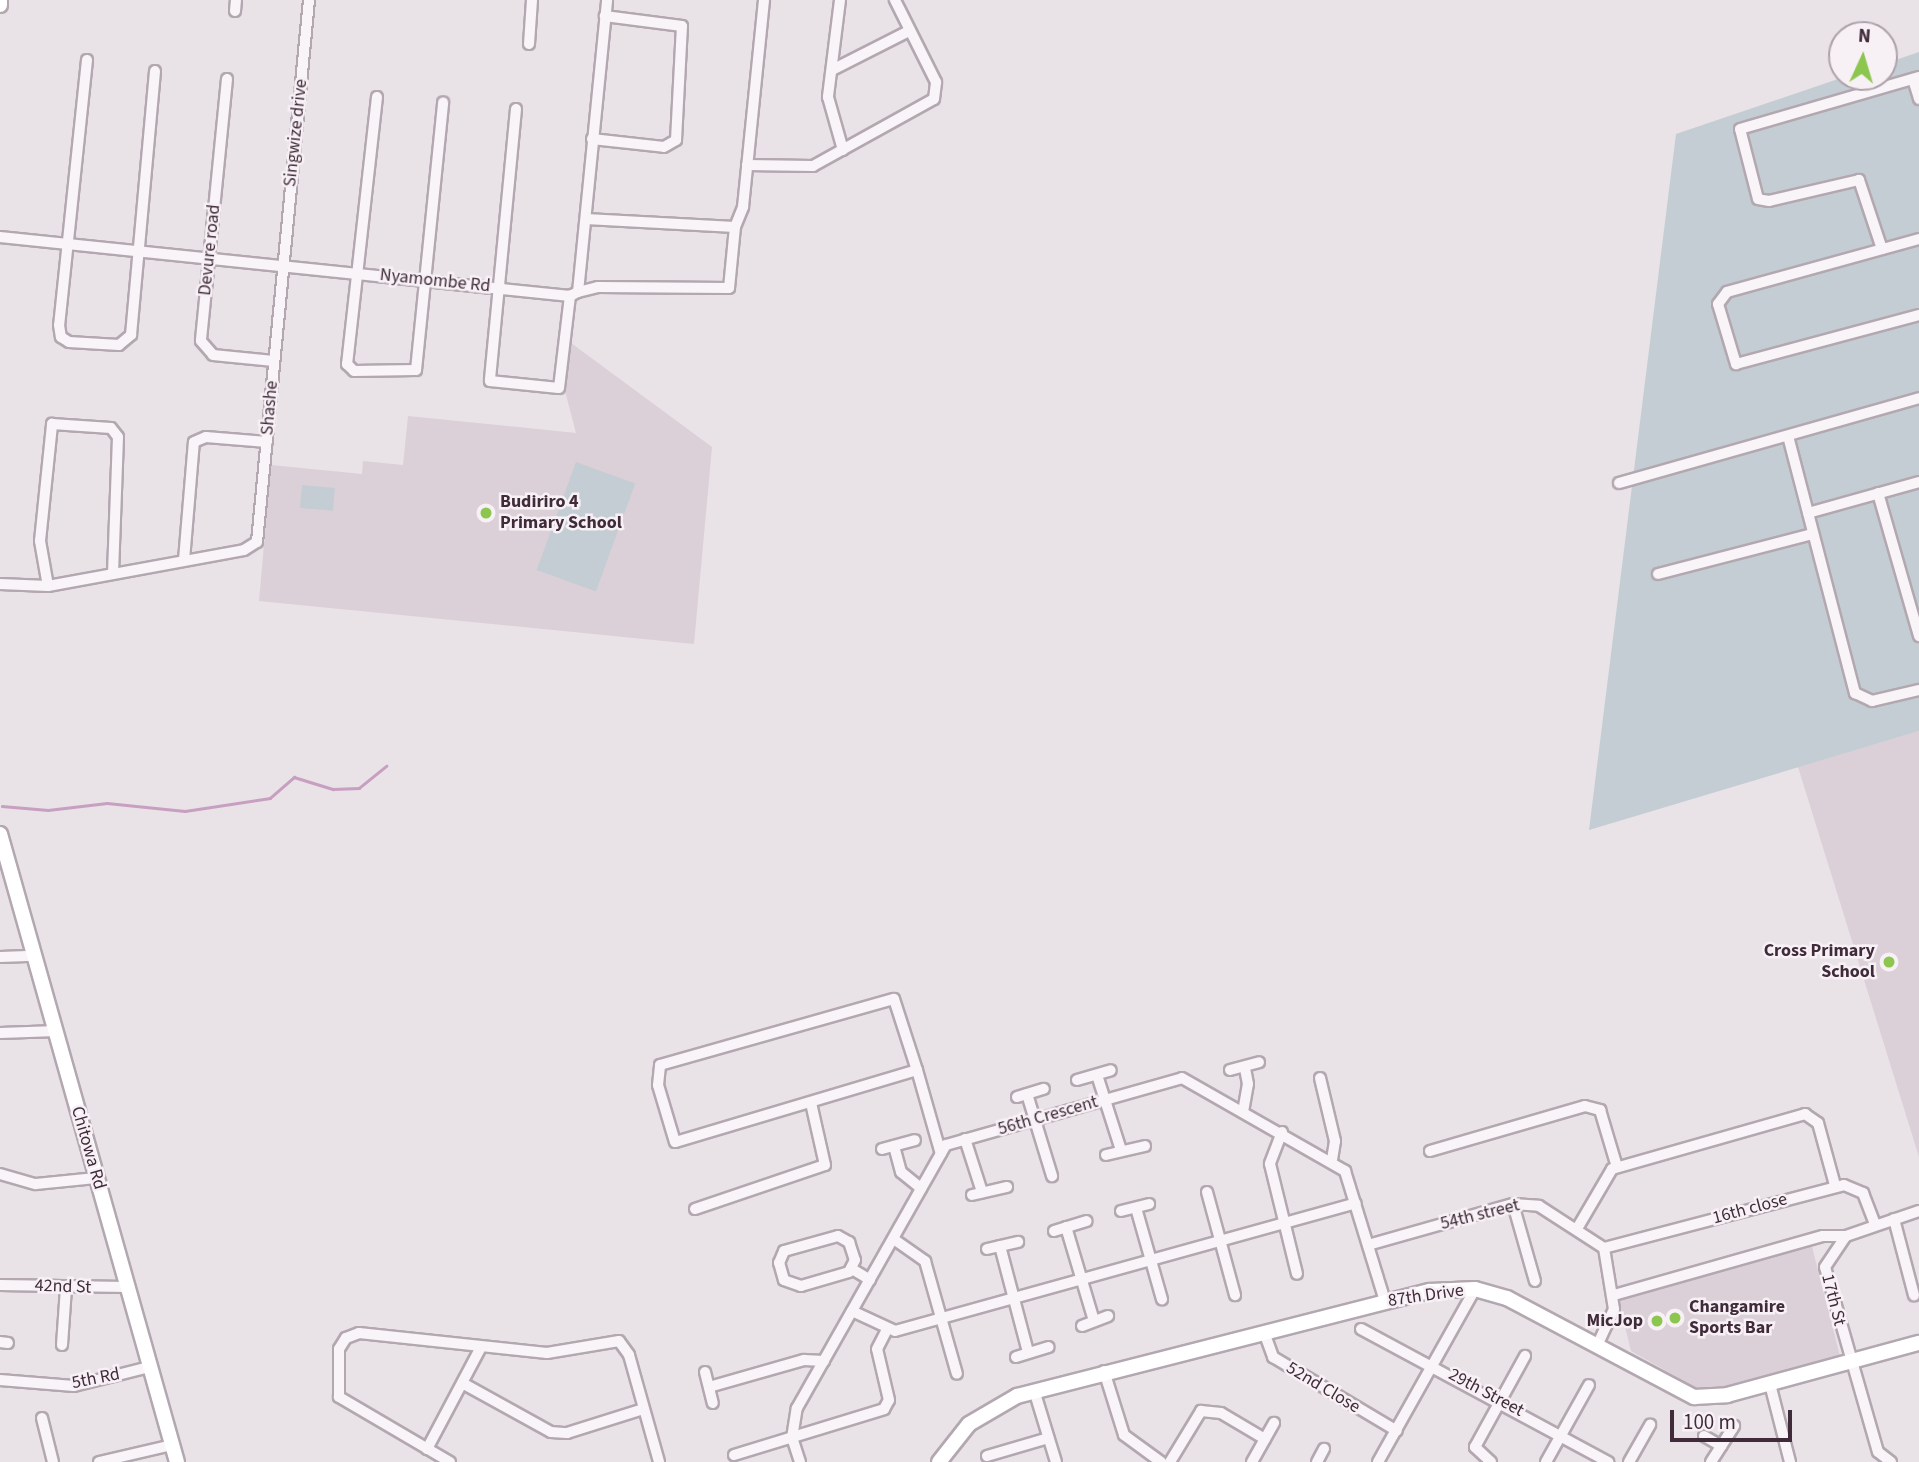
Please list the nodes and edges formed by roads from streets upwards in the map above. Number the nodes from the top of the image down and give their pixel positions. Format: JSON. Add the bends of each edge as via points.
{"nodes":[{"id":1,"x":236,"y":0,"type":"edge"},
{"id":2,"x":309,"y":0,"type":"edge"},
{"id":3,"x":532,"y":0,"type":"edge"},
{"id":4,"x":607,"y":0,"type":"edge"},
{"id":5,"x":764,"y":0,"type":"edge"},
{"id":6,"x":840,"y":0,"type":"edge"},
{"id":7,"x":895,"y":0,"type":"edge"},
{"id":8,"x":235,"y":11,"type":"dead end"},
{"id":9,"x":605,"y":16,"type":"junction"},
{"id":10,"x":909,"y":31,"type":"junction"},
{"id":11,"x":529,"y":44,"type":"dead end"},
{"id":12,"x":87,"y":60,"type":"dead end"},
{"id":13,"x":834,"y":69,"type":"junction"},
{"id":14,"x":155,"y":71,"type":"dead end"},
{"id":15,"x":1916,"y":78,"type":"edge"},
{"id":16,"x":228,"y":79,"type":"dead end"},
{"id":17,"x":377,"y":97,"type":"dead end"},
{"id":18,"x":1919,"y":99,"type":"edge"},
{"id":19,"x":443,"y":102,"type":"dead end"},
{"id":20,"x":516,"y":109,"type":"dead end"},
{"id":21,"x":593,"y":139,"type":"junction"},
{"id":22,"x":843,"y":150,"type":"junction"},
{"id":23,"x":747,"y":165,"type":"junction"},
{"id":24,"x":586,"y":219,"type":"junction"},
{"id":25,"x":735,"y":227,"type":"junction"},
{"id":26,"x":0,"y":237,"type":"edge"},
{"id":27,"x":1919,"y":239,"type":"edge"},
{"id":28,"x":67,"y":242,"type":"junction"},
{"id":29,"x":139,"y":247,"type":"junction"},
{"id":30,"x":1882,"y":249,"type":"junction"},
{"id":31,"x":209,"y":259,"type":"junction"},
{"id":32,"x":282,"y":267,"type":"junction"},
{"id":33,"x":356,"y":273,"type":"junction"},
{"id":34,"x":426,"y":281,"type":"junction"},
{"id":35,"x":499,"y":288,"type":"junction"},
{"id":36,"x":574,"y":294,"type":"junction"},
{"id":37,"x":1919,"y":315,"type":"edge"},
{"id":38,"x":274,"y":361,"type":"junction"},
{"id":39,"x":1919,"y":398,"type":"edge"},
{"id":40,"x":1788,"y":436,"type":"junction"},
{"id":41,"x":267,"y":442,"type":"junction"},
{"id":42,"x":1919,"y":482,"type":"edge"},
{"id":43,"x":1619,"y":483,"type":"dead end"},
{"id":44,"x":1878,"y":493,"type":"junction"},
{"id":45,"x":1808,"y":513,"type":"junction"},
{"id":46,"x":1813,"y":534,"type":"junction"},
{"id":47,"x":184,"y":560,"type":"junction"},
{"id":48,"x":113,"y":574,"type":"junction"},
{"id":49,"x":1658,"y":574,"type":"dead end"},
{"id":50,"x":0,"y":584,"type":"edge"},
{"id":51,"x":48,"y":586,"type":"junction"},
{"id":52,"x":1919,"y":636,"type":"edge"},
{"id":53,"x":1919,"y":690,"type":"edge"},
{"id":54,"x":0,"y":834,"type":"edge"},
{"id":55,"x":34,"y":956,"type":"junction"},
{"id":56,"x":0,"y":957,"type":"edge"},
{"id":57,"x":57,"y":1031,"type":"junction"},
{"id":58,"x":0,"y":1033,"type":"edge"},
{"id":59,"x":1259,"y":1062,"type":"dead end"},
{"id":60,"x":1245,"y":1069,"type":"junction"},
{"id":61,"x":916,"y":1070,"type":"junction"},
{"id":62,"x":1111,"y":1070,"type":"dead end"},
{"id":63,"x":1230,"y":1070,"type":"dead end"},
{"id":64,"x":1097,"y":1074,"type":"junction"},
{"id":65,"x":1320,"y":1079,"type":"dead end"},
{"id":66,"x":1077,"y":1080,"type":"dead end"},
{"id":67,"x":1044,"y":1089,"type":"dead end"},
{"id":68,"x":1104,"y":1100,"type":"junction"},
{"id":69,"x":811,"y":1103,"type":"junction"},
{"id":70,"x":1243,"y":1112,"type":"junction"},
{"id":71,"x":1034,"y":1120,"type":"junction"},
{"id":72,"x":1282,"y":1132,"type":"junction"},
{"id":73,"x":965,"y":1139,"type":"junction"},
{"id":74,"x":915,"y":1140,"type":"dead end"},
{"id":75,"x":894,"y":1146,"type":"junction"},
{"id":76,"x":1144,"y":1146,"type":"dead end"},
{"id":77,"x":882,"y":1149,"type":"dead end"},
{"id":78,"x":1121,"y":1150,"type":"junction"},
{"id":79,"x":1430,"y":1151,"type":"dead end"},
{"id":80,"x":941,"y":1154,"type":"junction"},
{"id":81,"x":1106,"y":1154,"type":"dead end"},
{"id":82,"x":1332,"y":1159,"type":"junction"},
{"id":83,"x":1617,"y":1167,"type":"junction"},
{"id":84,"x":0,"y":1174,"type":"edge"},
{"id":85,"x":1052,"y":1176,"type":"dead end"},
{"id":86,"x":96,"y":1178,"type":"junction"},
{"id":87,"x":1835,"y":1185,"type":"junction"},
{"id":88,"x":1007,"y":1186,"type":"dead end"},
{"id":89,"x":921,"y":1188,"type":"junction"},
{"id":90,"x":1207,"y":1192,"type":"dead end"},
{"id":91,"x":1356,"y":1203,"type":"junction"},
{"id":92,"x":1149,"y":1204,"type":"dead end"},
{"id":93,"x":1513,"y":1204,"type":"junction"},
{"id":94,"x":1136,"y":1208,"type":"junction"},
{"id":95,"x":695,"y":1209,"type":"dead end"},
{"id":96,"x":1121,"y":1212,"type":"dead end"},
{"id":97,"x":1919,"y":1212,"type":"edge"},
{"id":98,"x":1894,"y":1219,"type":"junction"},
{"id":99,"x":1086,"y":1220,"type":"dead end"},
{"id":100,"x":1285,"y":1223,"type":"junction"},
{"id":101,"x":1875,"y":1224,"type":"junction"},
{"id":102,"x":1066,"y":1227,"type":"junction"},
{"id":103,"x":1578,"y":1227,"type":"junction"},
{"id":104,"x":1054,"y":1231,"type":"dead end"},
{"id":105,"x":1846,"y":1236,"type":"junction"},
{"id":106,"x":895,"y":1240,"type":"junction"},
{"id":107,"x":1018,"y":1241,"type":"dead end"},
{"id":108,"x":1220,"y":1241,"type":"junction"},
{"id":109,"x":1368,"y":1245,"type":"junction"},
{"id":110,"x":1000,"y":1246,"type":"junction"},
{"id":111,"x":1604,"y":1248,"type":"junction"},
{"id":112,"x":987,"y":1249,"type":"dead end"},
{"id":113,"x":1151,"y":1260,"type":"junction"},
{"id":114,"x":852,"y":1269,"type":"junction"},
{"id":115,"x":1297,"y":1273,"type":"dead end"},
{"id":116,"x":870,"y":1280,"type":"junction"},
{"id":117,"x":1082,"y":1281,"type":"junction"},
{"id":118,"x":1535,"y":1281,"type":"dead end"},
{"id":119,"x":0,"y":1284,"type":"edge"},
{"id":120,"x":126,"y":1287,"type":"junction"},
{"id":121,"x":66,"y":1288,"type":"junction"},
{"id":122,"x":1475,"y":1289,"type":"junction"},
{"id":123,"x":1234,"y":1295,"type":"dead end"},
{"id":124,"x":1614,"y":1295,"type":"junction"},
{"id":125,"x":1913,"y":1295,"type":"dead end"},
{"id":126,"x":1162,"y":1299,"type":"dead end"},
{"id":127,"x":1015,"y":1300,"type":"junction"},
{"id":128,"x":1385,"y":1301,"type":"junction"},
{"id":129,"x":852,"y":1311,"type":"junction"},
{"id":130,"x":1108,"y":1316,"type":"dead end"},
{"id":131,"x":941,"y":1317,"type":"junction"},
{"id":132,"x":1094,"y":1321,"type":"junction"},
{"id":133,"x":1082,"y":1326,"type":"dead end"},
{"id":134,"x":887,"y":1329,"type":"junction"},
{"id":135,"x":1361,"y":1329,"type":"dead end"},
{"id":136,"x":1264,"y":1332,"type":"junction"},
{"id":137,"x":1919,"y":1343,"type":"edge"},
{"id":138,"x":62,"y":1345,"type":"dead end"},
{"id":139,"x":1597,"y":1346,"type":"junction"},
{"id":140,"x":481,"y":1347,"type":"junction"},
{"id":141,"x":1049,"y":1347,"type":"dead end"},
{"id":142,"x":1028,"y":1352,"type":"junction"},
{"id":143,"x":1525,"y":1356,"type":"dead end"},
{"id":144,"x":1016,"y":1357,"type":"dead end"},
{"id":145,"x":824,"y":1361,"type":"junction"},
{"id":146,"x":1850,"y":1363,"type":"junction"},
{"id":147,"x":1434,"y":1366,"type":"junction"},
{"id":148,"x":149,"y":1367,"type":"junction"},
{"id":149,"x":1104,"y":1371,"type":"junction"},
{"id":150,"x":705,"y":1372,"type":"dead end"},
{"id":151,"x":957,"y":1374,"type":"dead end"},
{"id":152,"x":0,"y":1380,"type":"edge"},
{"id":153,"x":464,"y":1384,"type":"junction"},
{"id":154,"x":1770,"y":1384,"type":"junction"},
{"id":155,"x":1589,"y":1385,"type":"dead end"},
{"id":156,"x":709,"y":1387,"type":"junction"},
{"id":157,"x":1034,"y":1390,"type":"junction"},
{"id":158,"x":1501,"y":1400,"type":"junction"},
{"id":159,"x":713,"y":1403,"type":"dead end"},
{"id":160,"x":643,"y":1409,"type":"junction"},
{"id":161,"x":42,"y":1418,"type":"dead end"},
{"id":162,"x":1274,"y":1423,"type":"dead end"},
{"id":163,"x":1650,"y":1425,"type":"dead end"},
{"id":164,"x":1734,"y":1426,"type":"dead end"},
{"id":165,"x":1397,"y":1432,"type":"junction"},
{"id":166,"x":1561,"y":1435,"type":"junction"},
{"id":167,"x":1704,"y":1436,"type":"dead end"},
{"id":168,"x":792,"y":1438,"type":"junction"},
{"id":169,"x":1048,"y":1438,"type":"junction"},
{"id":170,"x":1265,"y":1440,"type":"junction"},
{"id":171,"x":172,"y":1445,"type":"junction"},
{"id":172,"x":1721,"y":1446,"type":"junction"},
{"id":173,"x":427,"y":1449,"type":"junction"},
{"id":174,"x":1324,"y":1449,"type":"dead end"},
{"id":175,"x":734,"y":1455,"type":"dead end"},
{"id":176,"x":987,"y":1456,"type":"dead end"},
{"id":177,"x":126,"y":1459,"type":"edge"},
{"id":178,"x":53,"y":1462,"type":"edge"},
{"id":179,"x":99,"y":1462,"type":"edge"},
{"id":180,"x":177,"y":1462,"type":"edge"},
{"id":181,"x":450,"y":1462,"type":"edge"},
{"id":182,"x":659,"y":1462,"type":"edge"},
{"id":183,"x":800,"y":1462,"type":"edge"},
{"id":184,"x":939,"y":1462,"type":"edge"},
{"id":185,"x":1056,"y":1462,"type":"edge"},
{"id":186,"x":1161,"y":1462,"type":"edge"},
{"id":187,"x":1170,"y":1462,"type":"edge"},
{"id":188,"x":1252,"y":1462,"type":"edge"},
{"id":189,"x":1317,"y":1462,"type":"edge"},
{"id":190,"x":1378,"y":1462,"type":"edge"},
{"id":191,"x":1491,"y":1462,"type":"edge"},
{"id":192,"x":1546,"y":1462,"type":"edge"},
{"id":193,"x":1608,"y":1462,"type":"edge"},
{"id":194,"x":1629,"y":1462,"type":"edge"},
{"id":195,"x":1711,"y":1462,"type":"edge"},
{"id":196,"x":1790,"y":1462,"type":"edge"},
{"id":197,"x":1891,"y":1462,"type":"edge"}],
"edges":[{"from":1,"to":8,"type":"street"},
{"from":2,"to":32,"type":"street","name":"Singwize drive"},
{"from":3,"to":11,"type":"street"},
{"from":4,"to":9,"type":"street"},
{"from":5,"to":23,"type":"street"},
{"from":6,"to":13,"type":"street"},
{"from":7,"to":10,"type":"street"},
{"from":9,"to":21,"type":"street"},
{"from":9,"to":21,"type":"street","via":[[682,26],[676,140],[664,148]]},
{"from":10,"to":13,"type":"street"},
{"from":10,"to":22,"type":"street","via":[[936,82],[934,99]]},
{"from":12,"to":28,"type":"street"},
{"from":13,"to":22,"type":"street","via":[[828,110]]},
{"from":14,"to":29,"type":"street"},
{"from":15,"to":18,"type":"street"},
{"from":15,"to":30,"type":"street","via":[[1740,129],[1758,199],[1769,201],[1859,180]]},
{"from":16,"to":31,"type":"street","name":"Devure road"},
{"from":17,"to":33,"type":"street"},
{"from":19,"to":34,"type":"street"},
{"from":20,"to":35,"type":"street"},
{"from":21,"to":24,"type":"street"},
{"from":22,"to":23,"type":"street","via":[[804,168]]},
{"from":23,"to":25,"type":"street"},
{"from":24,"to":25,"type":"street"},
{"from":24,"to":36,"type":"street"},
{"from":25,"to":36,"type":"street","name":"Nyamombe Rd","via":[[729,288],[598,287]]},
{"from":26,"to":28,"type":"street","name":"Nyamombe Rd"},
{"from":27,"to":30,"type":"street"},
{"from":28,"to":29,"type":"street","name":"Nyamombe Rd"},
{"from":28,"to":29,"type":"street","via":[[61,337],[111,345],[126,343],[131,335]]},
{"from":29,"to":31,"type":"street","name":"Nyamombe Rd"},
{"from":30,"to":37,"type":"street","via":[[1721,296],[1718,304],[1733,361],[1744,363]]},
{"from":31,"to":32,"type":"street","name":"Nyamombe Rd"},
{"from":31,"to":38,"type":"street","name":"Devure road","via":[[203,348],[213,355]]},
{"from":32,"to":33,"type":"street","name":"Nyamombe Rd"},
{"from":32,"to":38,"type":"street","name":"Shashe"},
{"from":33,"to":34,"type":"street","name":"Nyamombe Rd"},
{"from":33,"to":34,"type":"street","via":[[346,364],[354,371],[416,370]]},
{"from":34,"to":35,"type":"street","name":"Nyamombe Rd"},
{"from":35,"to":36,"type":"street","name":"Nyamombe Rd"},
{"from":35,"to":36,"type":"street","via":[[490,381],[554,391],[561,385]]},
{"from":38,"to":41,"type":"street","name":"Shashe"},
{"from":39,"to":40,"type":"street"},
{"from":40,"to":43,"type":"street"},
{"from":40,"to":45,"type":"street"},
{"from":41,"to":47,"type":"street","name":"Shashe","via":[[260,536],[251,547]]},
{"from":41,"to":47,"type":"street","via":[[206,437],[194,442]]},
{"from":42,"to":44,"type":"street"},
{"from":44,"to":45,"type":"street"},
{"from":44,"to":52,"type":"street"},
{"from":45,"to":46,"type":"street"},
{"from":46,"to":49,"type":"street"},
{"from":46,"to":53,"type":"street","via":[[1858,699],[1872,701]]},
{"from":47,"to":48,"type":"street"},
{"from":48,"to":51,"type":"street"},
{"from":48,"to":51,"type":"street","via":[[118,437],[111,428],[52,424],[40,541]]},
{"from":50,"to":51,"type":"street"},
{"from":54,"to":55,"type":"street","name":"Chitowa Rd"},
{"from":55,"to":56,"type":"street"},
{"from":55,"to":57,"type":"street","name":"Chitowa Rd"},
{"from":57,"to":58,"type":"street"},
{"from":57,"to":86,"type":"street","name":"Chitowa Rd"},
{"from":59,"to":60,"type":"street"},
{"from":60,"to":63,"type":"street"},
{"from":60,"to":70,"type":"street","via":[[1248,1084]]},
{"from":61,"to":69,"type":"street"},
{"from":61,"to":69,"type":"street","via":[[894,999],[660,1065],[658,1085],[675,1142]]},
{"from":61,"to":80,"type":"street"},
{"from":62,"to":64,"type":"street"},
{"from":64,"to":66,"type":"street"},
{"from":64,"to":68,"type":"street"},
{"from":65,"to":82,"type":"street","via":[[1335,1141]]},
{"from":67,"to":71,"type":"street","via":[[1022,1095]]},
{"from":68,"to":70,"type":"street","name":"56th Crescent","via":[[1182,1078]]},
{"from":68,"to":71,"type":"street","name":"56th Crescent"},
{"from":68,"to":78,"type":"street"},
{"from":69,"to":95,"type":"street","via":[[825,1165]]},
{"from":70,"to":72,"type":"street","name":"56th Crescent"},
{"from":71,"to":73,"type":"street","name":"56th Crescent"},
{"from":71,"to":85,"type":"street"},
{"from":72,"to":82,"type":"street","name":"56th Crescent"},
{"from":72,"to":100,"type":"street","via":[[1269,1158]]},
{"from":73,"to":80,"type":"street","name":"56th Crescent","via":[[948,1143]]},
{"from":73,"to":88,"type":"street","via":[[977,1193]]},
{"from":74,"to":75,"type":"street"},
{"from":75,"to":77,"type":"street"},
{"from":75,"to":89,"type":"street","via":[[901,1172]]},
{"from":76,"to":78,"type":"street"},
{"from":78,"to":81,"type":"street"},
{"from":79,"to":83,"type":"street","via":[[1593,1106],[1600,1110]]},
{"from":80,"to":89,"type":"street","name":"56th Crescent"},
{"from":82,"to":91,"type":"street","name":"56th Crescent","via":[[1347,1173]]},
{"from":83,"to":87,"type":"street","via":[[1805,1114],[1818,1123]]},
{"from":83,"to":103,"type":"street"},
{"from":84,"to":86,"type":"street","via":[[36,1184]]},
{"from":86,"to":120,"type":"street","name":"Chitowa Rd"},
{"from":87,"to":101,"type":"street","via":[[1863,1193]]},
{"from":87,"to":111,"type":"street","name":"16th close"},
{"from":89,"to":106,"type":"street","name":"56th Crescent"},
{"from":90,"to":108,"type":"street"},
{"from":91,"to":100,"type":"street"},
{"from":91,"to":109,"type":"street","name":"56th Crescent"},
{"from":92,"to":94,"type":"street"},
{"from":93,"to":103,"type":"street","name":"54th street","via":[[1534,1204]]},
{"from":93,"to":109,"type":"street","name":"54th street"},
{"from":93,"to":118,"type":"street"},
{"from":94,"to":96,"type":"street"},
{"from":94,"to":113,"type":"street"},
{"from":97,"to":98,"type":"street"},
{"from":98,"to":101,"type":"street"},
{"from":98,"to":125,"type":"street"},
{"from":99,"to":102,"type":"street"},
{"from":100,"to":108,"type":"street"},
{"from":100,"to":115,"type":"street"},
{"from":101,"to":105,"type":"street"},
{"from":102,"to":104,"type":"street"},
{"from":102,"to":117,"type":"street"},
{"from":103,"to":111,"type":"street","name":"54th street"},
{"from":105,"to":124,"type":"street","via":[[1823,1236]]},
{"from":105,"to":146,"type":"street","name":"17th St","via":[[1825,1269]]},
{"from":106,"to":116,"type":"street","name":"56th Crescent"},
{"from":106,"to":131,"type":"street","via":[[925,1261]]},
{"from":107,"to":110,"type":"street"},
{"from":108,"to":113,"type":"street"},
{"from":108,"to":123,"type":"street"},
{"from":109,"to":128,"type":"street","name":"56th Crescent"},
{"from":110,"to":112,"type":"street"},
{"from":110,"to":127,"type":"street"},
{"from":111,"to":124,"type":"street"},
{"from":113,"to":117,"type":"street"},
{"from":113,"to":126,"type":"street"},
{"from":114,"to":114,"type":"street","via":[[849,1242],[838,1236],[790,1247],[779,1264],[784,1280],[801,1286]]},
{"from":114,"to":116,"type":"street"},
{"from":116,"to":129,"type":"street","name":"56th Crescent"},
{"from":117,"to":127,"type":"street"},
{"from":117,"to":132,"type":"street"},
{"from":119,"to":121,"type":"street","name":"42nd St"},
{"from":120,"to":121,"type":"street","name":"42nd St"},
{"from":120,"to":148,"type":"street","name":"Chitowa Rd"},
{"from":121,"to":138,"type":"street"},
{"from":122,"to":128,"type":"street","name":"87th Drive"},
{"from":122,"to":139,"type":"street","name":"87th Drive","via":[[1507,1298]]},
{"from":122,"to":147,"type":"street"},
{"from":124,"to":139,"type":"street","via":[[1614,1309]]},
{"from":127,"to":131,"type":"street"},
{"from":127,"to":142,"type":"street"},
{"from":128,"to":136,"type":"street","name":"87th Drive"},
{"from":129,"to":134,"type":"street"},
{"from":129,"to":145,"type":"street","name":"56th Crescent"},
{"from":130,"to":132,"type":"street"},
{"from":131,"to":134,"type":"street"},
{"from":131,"to":151,"type":"street"},
{"from":132,"to":133,"type":"street"},
{"from":134,"to":168,"type":"street","via":[[877,1349],[889,1400],[884,1409]]},
{"from":135,"to":147,"type":"street","name":"29th Street"},
{"from":136,"to":149,"type":"street","name":"87th Drive"},
{"from":136,"to":165,"type":"street","name":"52nd Close","via":[[1273,1357]]},
{"from":137,"to":146,"type":"street","name":"87th Drive"},
{"from":139,"to":154,"type":"street","name":"87th Drive","via":[[1694,1397]]},
{"from":140,"to":153,"type":"street"},
{"from":140,"to":160,"type":"street","via":[[547,1353],[619,1341],[629,1355]]},
{"from":140,"to":173,"type":"street","via":[[359,1333],[341,1342],[339,1397]]},
{"from":141,"to":142,"type":"street"},
{"from":142,"to":144,"type":"street"},
{"from":143,"to":158,"type":"street"},
{"from":145,"to":156,"type":"street","via":[[804,1360]]},
{"from":145,"to":168,"type":"street","name":"56th Crescent","via":[[797,1408]]},
{"from":146,"to":154,"type":"street","name":"87th Drive"},
{"from":146,"to":197,"type":"street","name":"17th St","via":[[1878,1452]]},
{"from":147,"to":158,"type":"street","name":"29th Street"},
{"from":147,"to":165,"type":"street"},
{"from":148,"to":152,"type":"street","name":"5th Rd","via":[[74,1386]]},
{"from":148,"to":171,"type":"street","name":"Chitowa Rd"},
{"from":149,"to":157,"type":"street","name":"87th Drive"},
{"from":149,"to":186,"type":"street","via":[[1124,1435]]},
{"from":150,"to":156,"type":"street"},
{"from":153,"to":160,"type":"street","via":[[551,1432],[567,1433]]},
{"from":153,"to":173,"type":"street"},
{"from":154,"to":196,"type":"street"},
{"from":155,"to":166,"type":"street"},
{"from":156,"to":159,"type":"street"},
{"from":157,"to":169,"type":"street"},
{"from":157,"to":184,"type":"street","name":"87th Drive","via":[[984,1412]]},
{"from":158,"to":166,"type":"street","name":"29th Street"},
{"from":158,"to":191,"type":"street","via":[[1475,1447]]},
{"from":160,"to":182,"type":"street"},
{"from":161,"to":178,"type":"street"},
{"from":162,"to":170,"type":"street"},
{"from":163,"to":194,"type":"street"},
{"from":164,"to":172,"type":"street"},
{"from":165,"to":190,"type":"street"},
{"from":166,"to":192,"type":"street"},
{"from":166,"to":193,"type":"street","name":"29th Street"},
{"from":167,"to":172,"type":"street"},
{"from":168,"to":175,"type":"street"},
{"from":168,"to":183,"type":"street"},
{"from":169,"to":176,"type":"street"},
{"from":169,"to":185,"type":"street"},
{"from":170,"to":187,"type":"street","via":[[1214,1410],[1200,1411]]},
{"from":170,"to":188,"type":"street"},
{"from":171,"to":177,"type":"street"},
{"from":171,"to":180,"type":"street","name":"Chitowa Rd"},
{"from":172,"to":195,"type":"street"},
{"from":173,"to":181,"type":"street"},
{"from":174,"to":189,"type":"street"},
{"from":177,"to":179,"type":"street"}]}
